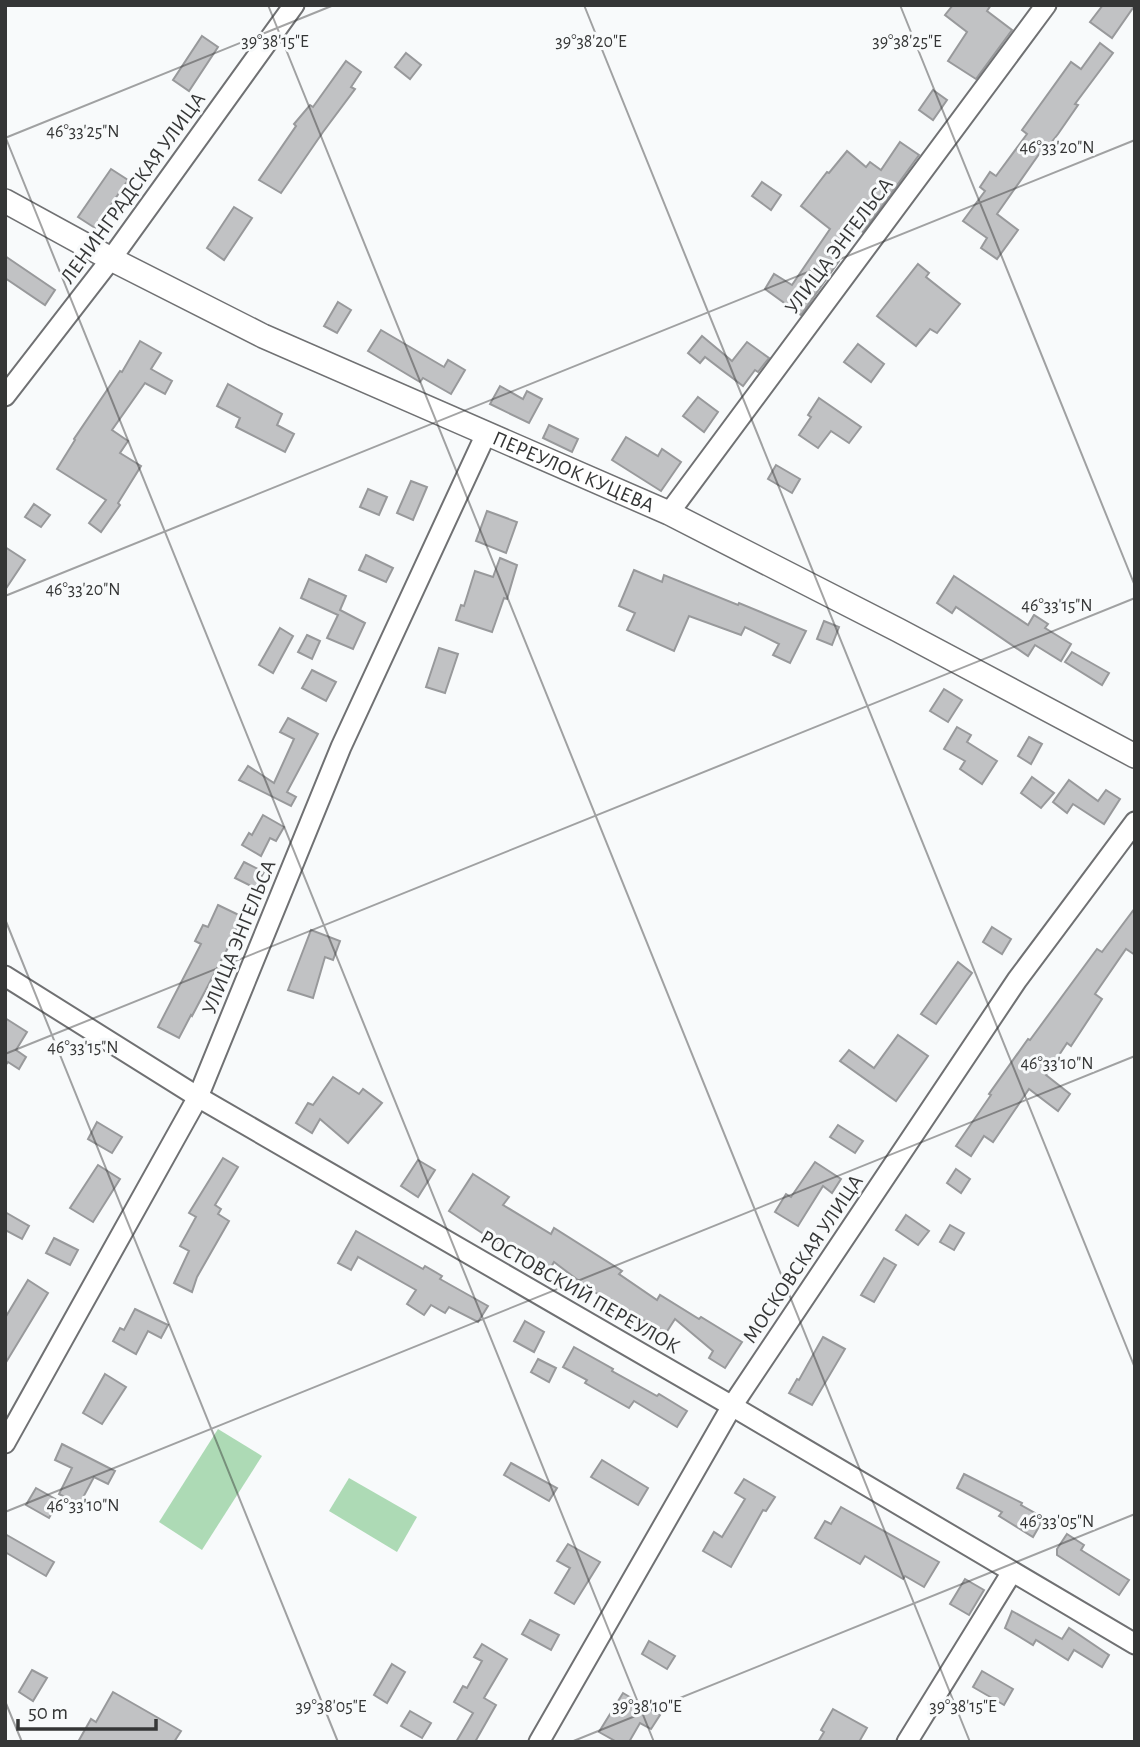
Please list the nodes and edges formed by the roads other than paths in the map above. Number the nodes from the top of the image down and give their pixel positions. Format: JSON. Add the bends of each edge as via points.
{"nodes":[{"id":1,"x":294,"y":5,"type":"edge"},
{"id":2,"x":1046,"y":5,"type":"edge"},
{"id":3,"x":5,"y":201,"type":"edge"},
{"id":4,"x":111,"y":259,"type":"junction"},
{"id":5,"x":5,"y":396,"type":"edge"},
{"id":6,"x":486,"y":434,"type":"junction"},
{"id":7,"x":669,"y":513,"type":"junction"},
{"id":8,"x":1135,"y":756,"type":"edge"},
{"id":9,"x":1135,"y":822,"type":"edge"},
{"id":10,"x":5,"y":976,"type":"edge"},
{"id":11,"x":198,"y":1097,"type":"junction"},
{"id":12,"x":732,"y":1406,"type":"junction"},
{"id":13,"x":5,"y":1443,"type":"edge"},
{"id":14,"x":1012,"y":1572,"type":"junction"},
{"id":15,"x":1135,"y":1644,"type":"edge"},
{"id":16,"x":539,"y":1742,"type":"edge"},
{"id":17,"x":907,"y":1742,"type":"edge"}],
"edges":[{"from":1,"to":4,"type":"street","name":"ЛЕНИНГРАДСКАЯ УЛИЦА"},
{"from":2,"to":7,"type":"street","name":"УЛИЦА ЭНГЕЛЬСА"},
{"from":3,"to":4,"type":"street","name":"ПЕРЕУЛОК КУЦЕВА"},
{"from":4,"to":5,"type":"street","name":"ЛЕНИНГРАДСКАЯ УЛИЦА"},
{"from":4,"to":6,"type":"street","name":"ПЕРЕУЛОК КУЦЕВА","via":[[263,336]]},
{"from":6,"to":7,"type":"street","name":"ПЕРЕУЛОК КУЦЕВА"},
{"from":6,"to":11,"type":"street","name":"УЛИЦА ЭНГЕЛЬСА","via":[[341,747]]},
{"from":7,"to":8,"type":"street","name":"ПЕРЕУЛОК КУЦЕВА"},
{"from":9,"to":12,"type":"street","name":"МОСКОВСКАЯ УЛИЦА","via":[[1017,980]]},
{"from":10,"to":11,"type":"street","name":"РОСТОВСКИЙ ПЕРЕУЛОК"},
{"from":11,"to":12,"type":"street","name":"РОСТОВСКИЙ ПЕРЕУЛОК"},
{"from":11,"to":13,"type":"street","name":"УЛИЦА ЭНГЕЛЬСА"},
{"from":12,"to":14,"type":"street","name":"РОСТОВСКИЙ ПЕРЕУЛОК"},
{"from":12,"to":16,"type":"street","name":"МОСКОВСКАЯ УЛИЦА"},
{"from":14,"to":15,"type":"street","name":"РОСТОВСКИЙ ПЕРЕУЛОК"},
{"from":14,"to":17,"type":"street"}]}
